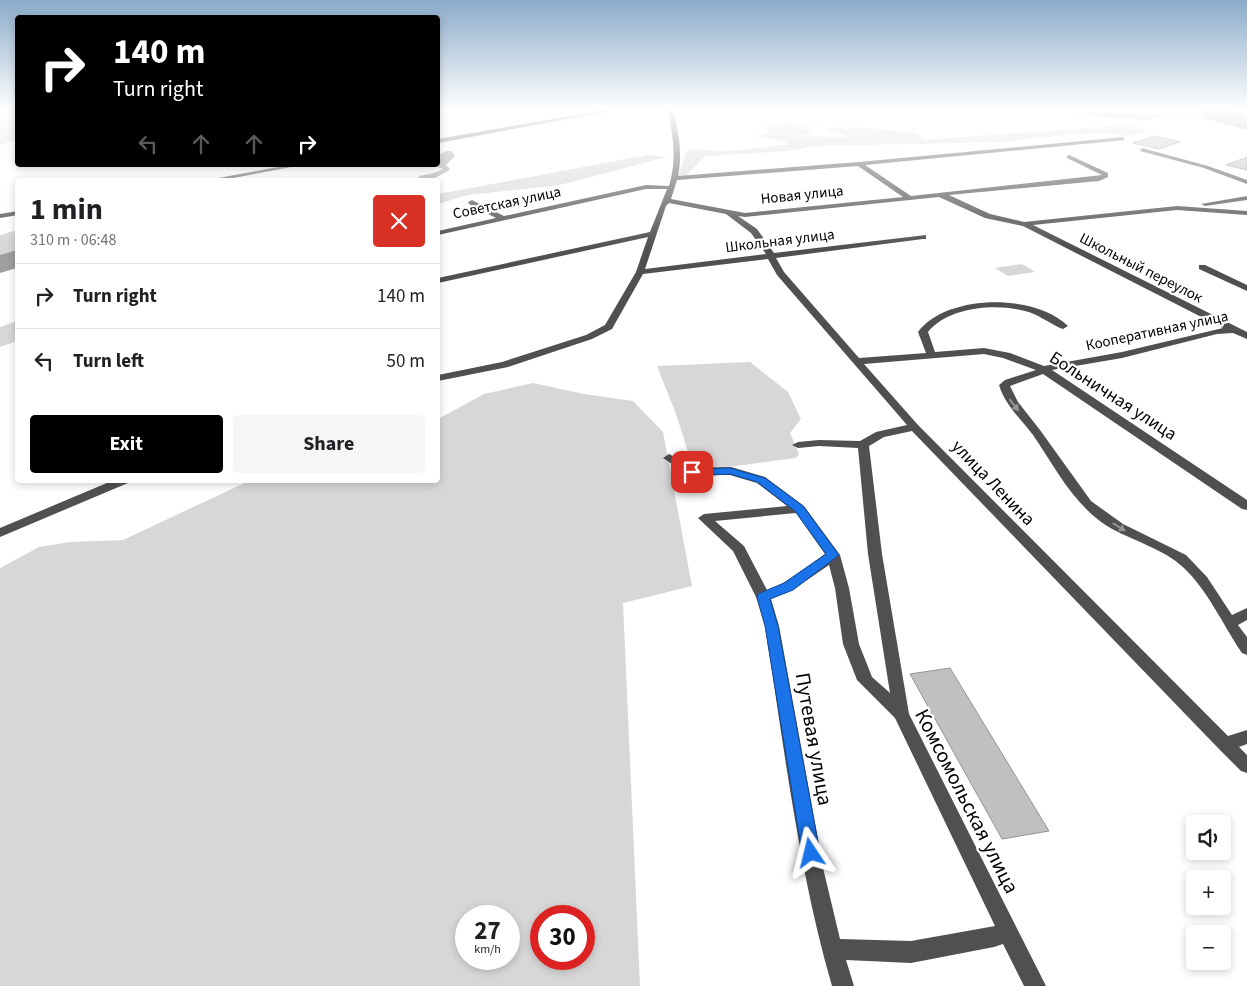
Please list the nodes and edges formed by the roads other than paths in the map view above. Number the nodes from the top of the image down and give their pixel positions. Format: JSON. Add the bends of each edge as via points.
{"nodes":[{"id":1,"x":677,"y":156,"type":"edge"},
{"id":2,"x":943,"y":156,"type":"edge"},
{"id":3,"x":1163,"y":156,"type":"edge"},
{"id":4,"x":1069,"y":157,"type":"dead end"},
{"id":5,"x":859,"y":164,"type":"junction"},
{"id":6,"x":287,"y":167,"type":"edge"},
{"id":7,"x":224,"y":178,"type":"edge"},
{"id":8,"x":675,"y":178,"type":"junction"},
{"id":9,"x":1247,"y":182,"type":"edge"},
{"id":10,"x":671,"y":188,"type":"junction"},
{"id":11,"x":933,"y":195,"type":"junction"},
{"id":12,"x":908,"y":197,"type":"junction"},
{"id":13,"x":1247,"y":198,"type":"edge"},
{"id":14,"x":669,"y":201,"type":"junction"},
{"id":15,"x":472,"y":202,"type":"dead end"},
{"id":16,"x":1175,"y":208,"type":"junction"},
{"id":17,"x":729,"y":213,"type":"junction"},
{"id":18,"x":771,"y":213,"type":"junction"},
{"id":19,"x":1247,"y":213,"type":"edge"},
{"id":20,"x":15,"y":214,"type":"edge"},
{"id":21,"x":0,"y":216,"type":"edge"},
{"id":22,"x":503,"y":219,"type":"junction"},
{"id":23,"x":1024,"y":224,"type":"junction"},
{"id":24,"x":748,"y":225,"type":"junction"},
{"id":25,"x":440,"y":233,"type":"edge"},
{"id":26,"x":653,"y":234,"type":"junction"},
{"id":27,"x":923,"y":237,"type":"dead end"},
{"id":28,"x":770,"y":257,"type":"junction"},
{"id":29,"x":1202,"y":267,"type":"dead end"},
{"id":30,"x":640,"y":272,"type":"junction"},
{"id":31,"x":440,"y":280,"type":"edge"},
{"id":32,"x":1247,"y":288,"type":"edge"},
{"id":33,"x":1063,"y":326,"type":"dead end"},
{"id":34,"x":1247,"y":328,"type":"edge"},
{"id":35,"x":1235,"y":330,"type":"junction"},
{"id":36,"x":1247,"y":336,"type":"edge"},
{"id":37,"x":931,"y":354,"type":"junction"},
{"id":38,"x":858,"y":361,"type":"junction"},
{"id":39,"x":1043,"y":369,"type":"junction"},
{"id":40,"x":440,"y":378,"type":"edge"},
{"id":41,"x":914,"y":427,"type":"junction"},
{"id":42,"x":798,"y":445,"type":"dead end"},
{"id":43,"x":863,"y":446,"type":"junction"},
{"id":44,"x":669,"y":458,"type":"dead end"},
{"id":45,"x":117,"y":483,"type":"edge"},
{"id":46,"x":1247,"y":506,"type":"edge"},
{"id":47,"x":799,"y":509,"type":"junction"},
{"id":48,"x":0,"y":533,"type":"edge"},
{"id":49,"x":833,"y":555,"type":"junction"},
{"id":50,"x":763,"y":597,"type":"junction"},
{"id":51,"x":1247,"y":613,"type":"edge"},
{"id":52,"x":1229,"y":623,"type":"junction"},
{"id":53,"x":1247,"y":649,"type":"edge"},
{"id":54,"x":901,"y":714,"type":"junction"},
{"id":55,"x":1247,"y":737,"type":"edge"},
{"id":56,"x":1225,"y":744,"type":"junction"},
{"id":57,"x":1247,"y":766,"type":"edge"},
{"id":58,"x":1008,"y":932,"type":"junction"},
{"id":59,"x":832,"y":949,"type":"junction"},
{"id":60,"x":843,"y":986,"type":"edge"},
{"id":61,"x":1035,"y":986,"type":"edge"}],
"edges":[{"from":1,"to":8,"type":"street"},
{"from":2,"to":5,"type":"street"},
{"from":3,"to":9,"type":"street"},
{"from":4,"to":11,"type":"street","via":[[1106,176]]},
{"from":5,"to":8,"type":"street"},
{"from":5,"to":12,"type":"street"},
{"from":6,"to":7,"type":"street"},
{"from":8,"to":10,"type":"street"},
{"from":10,"to":14,"type":"street"},
{"from":10,"to":22,"type":"street","name":"Советская улица","via":[[646,187]]},
{"from":11,"to":12,"type":"street","name":"Новая улица"},
{"from":11,"to":23,"type":"street","name":"Новая улица","via":[[948,197],[988,216]]},
{"from":12,"to":18,"type":"street","name":"Новая улица"},
{"from":13,"to":16,"type":"street"},
{"from":14,"to":17,"type":"street","name":"Новая улица"},
{"from":14,"to":26,"type":"street","via":[[663,205]]},
{"from":15,"to":22,"type":"street"},
{"from":16,"to":19,"type":"street"},
{"from":16,"to":23,"type":"street"},
{"from":17,"to":18,"type":"street","name":"Новая улица"},
{"from":17,"to":24,"type":"street","name":"улица Ленина"},
{"from":18,"to":24,"type":"street","via":[[754,217]]},
{"from":20,"to":21,"type":"street"},
{"from":22,"to":25,"type":"street","name":"Советская улица"},
{"from":23,"to":35,"type":"street","name":"Школьный переулок"},
{"from":24,"to":28,"type":"street","name":"улица Ленина","via":[[767,248]]},
{"from":26,"to":30,"type":"street"},
{"from":26,"to":31,"type":"street"},
{"from":27,"to":28,"type":"street","name":"Школьная улица"},
{"from":28,"to":30,"type":"street","name":"Школьная улица"},
{"from":28,"to":38,"type":"street","name":"улица Ленина","via":[[780,273]]},
{"from":29,"to":32,"type":"street"},
{"from":30,"to":40,"type":"street","via":[[614,321],[601,332],[504,365]]},
{"from":33,"to":37,"type":"street","via":[[1024,308],[973,307],[953,312],[926,326],[923,332]]},
{"from":34,"to":35,"type":"street","name":"Кооперативная улица"},
{"from":35,"to":36,"type":"street","name":"Школьный переулок"},
{"from":35,"to":39,"type":"street","name":"Кооперативная улица","via":[[1217,331],[1122,355]]},
{"from":37,"to":38,"type":"street","name":"Больничная улица"},
{"from":37,"to":39,"type":"street","name":"Больничная улица","via":[[993,352]]},
{"from":38,"to":41,"type":"street","name":"улица Ленина"},
{"from":39,"to":46,"type":"street","name":"Больничная улица"},
{"from":39,"to":52,"type":"street","name":"Кооперативная улица","one_way":true,"via":[[1004,385],[1012,403],[1087,504],[1132,534],[1181,558],[1198,573]]},
{"from":41,"to":43,"type":"street","via":[[877,435]]},
{"from":41,"to":56,"type":"street","name":"улица Ленина"},
{"from":42,"to":43,"type":"street"},
{"from":43,"to":54,"type":"street","via":[[875,554]]},
{"from":44,"to":47,"type":"street","via":[[692,472],[730,471],[761,480]]},
{"from":45,"to":48,"type":"street"},
{"from":47,"to":49,"type":"street"},
{"from":47,"to":50,"type":"street","name":"Путевая улица","via":[[704,518],[740,548]]},
{"from":49,"to":50,"type":"street","via":[[789,586]]},
{"from":49,"to":54,"type":"street","name":"Комсомольская улица","via":[[851,644],[865,680]]},
{"from":50,"to":59,"type":"street","name":"Путевая улица","via":[[772,626],[814,872]]},
{"from":51,"to":52,"type":"street"},
{"from":52,"to":53,"type":"street"},
{"from":54,"to":58,"type":"street","name":"Комсомольская улица"},
{"from":55,"to":56,"type":"street"},
{"from":56,"to":57,"type":"street","name":"улица Ленина"},
{"from":58,"to":59,"type":"street","via":[[911,952]]},
{"from":58,"to":61,"type":"street","name":"Комсомольская улица"},
{"from":59,"to":60,"type":"street","name":"Путевая улица"}]}
